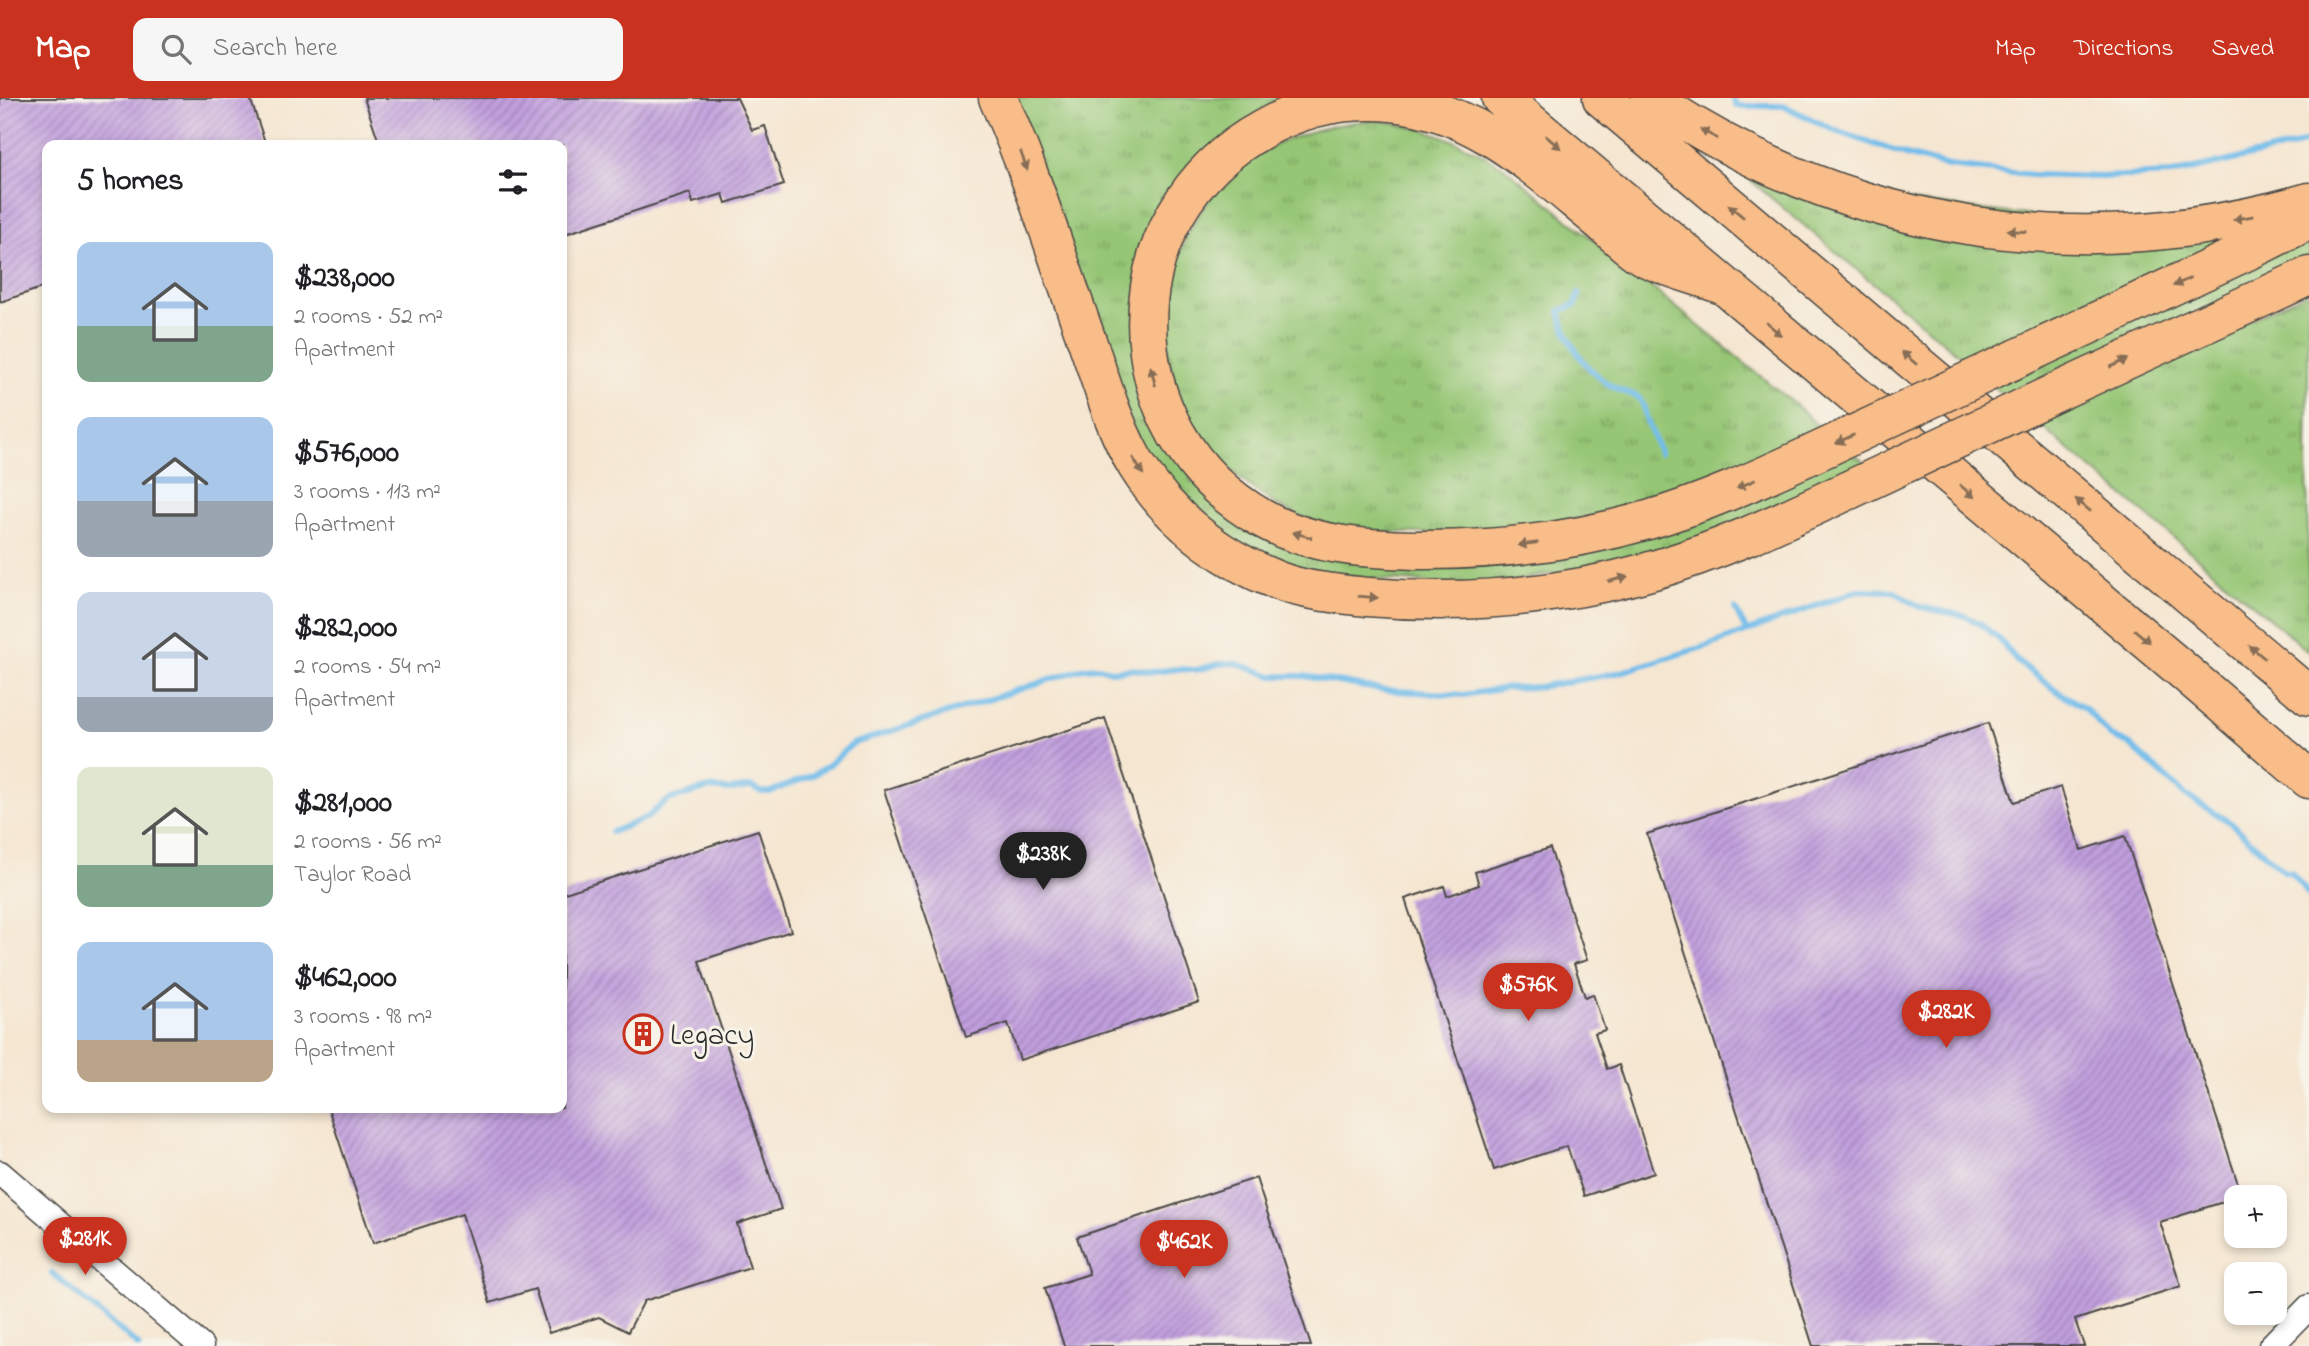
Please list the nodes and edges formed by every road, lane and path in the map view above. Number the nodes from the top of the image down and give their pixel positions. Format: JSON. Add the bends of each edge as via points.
{"nodes":[{"id":1,"x":999,"y":98,"type":"edge"},
{"id":2,"x":1501,"y":98,"type":"edge"},
{"id":3,"x":1602,"y":98,"type":"edge"},
{"id":4,"x":1650,"y":98,"type":"edge"},
{"id":5,"x":2309,"y":202,"type":"edge"},
{"id":6,"x":2309,"y":220,"type":"edge"},
{"id":7,"x":2309,"y":276,"type":"edge"},
{"id":8,"x":1722,"y":285,"type":"junction"},
{"id":9,"x":2309,"y":696,"type":"edge"},
{"id":10,"x":2309,"y":779,"type":"edge"},
{"id":11,"x":0,"y":1173,"type":"edge"},
{"id":12,"x":2309,"y":1307,"type":"edge"},
{"id":13,"x":201,"y":1346,"type":"edge"},
{"id":14,"x":2271,"y":1346,"type":"edge"}],
"edges":[{"from":1,"to":7,"type":"highway","one_way":true,"bridge":true,"via":[[1113,415],[1138,467],[1199,538],[1278,581],[1309,589],[1381,598],[1468,600],[1612,580],[1694,557]]},
{"from":2,"to":8,"type":"highway","one_way":true},
{"from":9,"to":3,"type":"highway","one_way":true},
{"from":5,"to":4,"type":"highway","one_way":true,"via":[[2206,225],[2123,234],[1972,227],[1926,219],[1826,189],[1758,162]]},
{"from":6,"to":8,"type":"highway","one_way":true,"bridge":true,"via":[[1736,488],[1650,519],[1522,545],[1447,550],[1350,546],[1265,521],[1210,480],[1180,441],[1156,390],[1150,363],[1147,310],[1157,256],[1166,230],[1198,180],[1245,138],[1293,115],[1331,104],[1402,103],[1469,122],[1506,145],[1642,255]]},
{"from":8,"to":10,"type":"highway","one_way":true},
{"from":11,"to":13,"type":"street"},
{"from":12,"to":14,"type":"street"}]}
